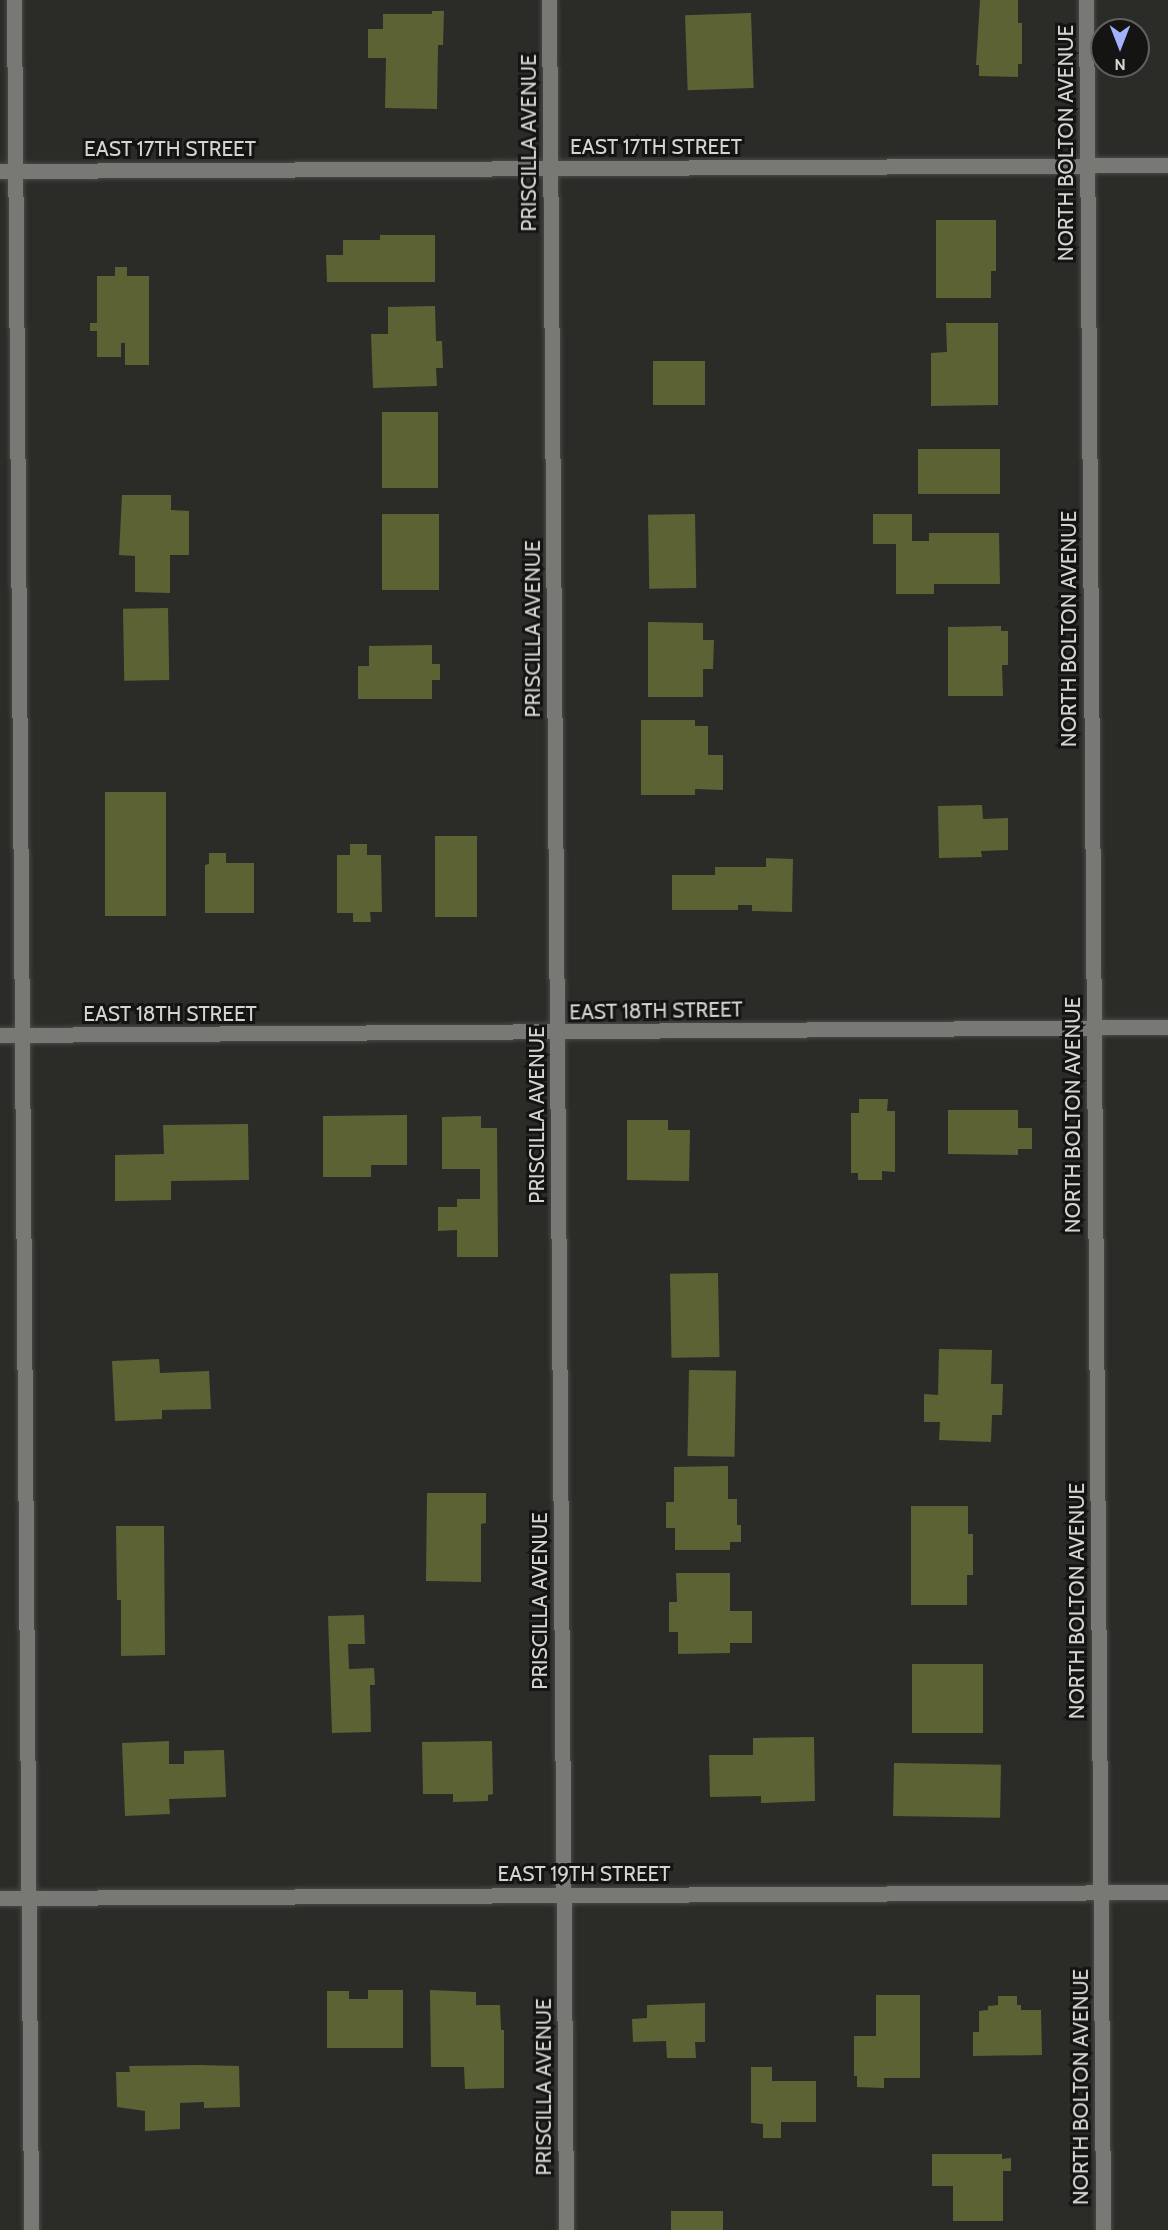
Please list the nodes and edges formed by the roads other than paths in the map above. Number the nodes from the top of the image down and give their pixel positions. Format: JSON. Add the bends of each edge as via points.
{"nodes":[{"id":1,"x":14,"y":0,"type":"edge"},
{"id":2,"x":549,"y":0,"type":"edge"},
{"id":3,"x":1086,"y":0,"type":"edge"},
{"id":4,"x":1168,"y":165,"type":"edge"},
{"id":5,"x":1087,"y":166,"type":"junction"},
{"id":6,"x":551,"y":168,"type":"junction"},
{"id":7,"x":8,"y":170,"type":"edge"},
{"id":8,"x":1168,"y":1027,"type":"edge"},
{"id":9,"x":1093,"y":1028,"type":"junction"},
{"id":10,"x":557,"y":1033,"type":"junction"},
{"id":11,"x":0,"y":1035,"type":"edge"},
{"id":12,"x":22,"y":1035,"type":"junction"},
{"id":13,"x":1168,"y":1892,"type":"edge"},
{"id":14,"x":1101,"y":1893,"type":"junction"},
{"id":15,"x":564,"y":1895,"type":"junction"},
{"id":16,"x":28,"y":1897,"type":"junction"},
{"id":17,"x":0,"y":1898,"type":"edge"},
{"id":18,"x":31,"y":2230,"type":"edge"},
{"id":19,"x":566,"y":2230,"type":"edge"},
{"id":20,"x":1103,"y":2230,"type":"edge"}],
"edges":[{"from":1,"to":7,"type":"street"},
{"from":2,"to":6,"type":"street","name":"PRISCILLA AVENUE"},
{"from":3,"to":5,"type":"street","name":"NORTH BOLTON AVENUE"},
{"from":4,"to":5,"type":"street","name":"EAST 17TH STREET"},
{"from":5,"to":6,"type":"street","name":"EAST 17TH STREET"},
{"from":5,"to":9,"type":"street","name":"NORTH BOLTON AVENUE"},
{"from":6,"to":7,"type":"street","name":"EAST 17TH STREET"},
{"from":6,"to":10,"type":"street","name":"PRISCILLA AVENUE"},
{"from":7,"to":12,"type":"street"},
{"from":8,"to":9,"type":"street","name":"EAST 18TH STREET"},
{"from":9,"to":10,"type":"street","name":"EAST 18TH STREET"},
{"from":9,"to":14,"type":"street","name":"NORTH BOLTON AVENUE"},
{"from":10,"to":12,"type":"street","name":"EAST 18TH STREET"},
{"from":10,"to":15,"type":"street","name":"PRISCILLA AVENUE"},
{"from":11,"to":12,"type":"street","name":"EAST 18TH STREET"},
{"from":12,"to":16,"type":"street"},
{"from":13,"to":14,"type":"street","name":"EAST 19TH STREET"},
{"from":14,"to":15,"type":"street","name":"EAST 19TH STREET"},
{"from":14,"to":20,"type":"street","name":"NORTH BOLTON AVENUE"},
{"from":15,"to":16,"type":"street","name":"EAST 19TH STREET"},
{"from":15,"to":19,"type":"street","name":"PRISCILLA AVENUE"},
{"from":16,"to":17,"type":"street","name":"EAST 19TH STREET"},
{"from":16,"to":18,"type":"street"}]}
